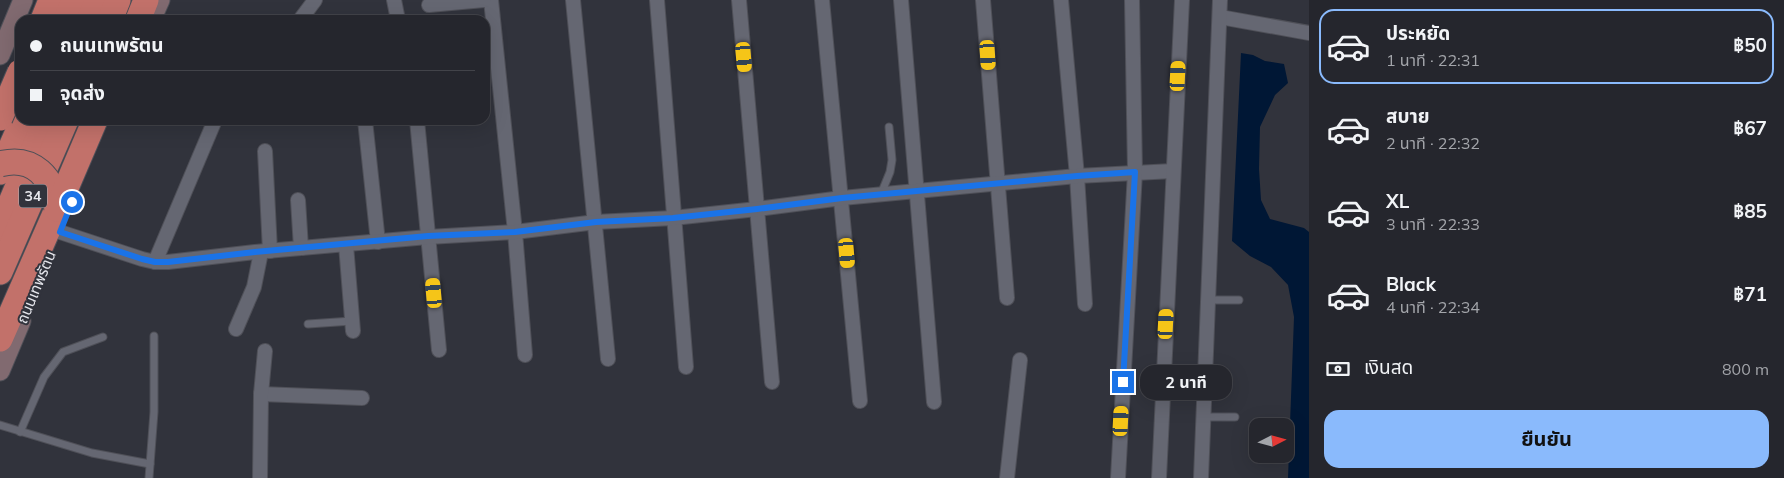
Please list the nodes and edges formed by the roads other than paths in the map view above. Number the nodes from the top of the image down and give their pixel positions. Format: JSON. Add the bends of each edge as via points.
{"nodes":[{"id":1,"x":23,"y":0,"type":"edge"},
{"id":2,"x":51,"y":0,"type":"edge"},
{"id":3,"x":65,"y":0,"type":"edge"},
{"id":4,"x":74,"y":0,"type":"edge"},
{"id":5,"x":98,"y":0,"type":"edge"},
{"id":6,"x":118,"y":0,"type":"edge"},
{"id":7,"x":146,"y":0,"type":"edge"},
{"id":8,"x":160,"y":0,"type":"edge"},
{"id":9,"x":315,"y":0,"type":"edge"},
{"id":10,"x":394,"y":0,"type":"edge"},
{"id":11,"x":484,"y":0,"type":"edge"},
{"id":12,"x":491,"y":0,"type":"edge"},
{"id":13,"x":573,"y":0,"type":"edge"},
{"id":14,"x":657,"y":0,"type":"edge"},
{"id":15,"x":739,"y":0,"type":"edge"},
{"id":16,"x":822,"y":0,"type":"edge"},
{"id":17,"x":901,"y":0,"type":"edge"},
{"id":18,"x":983,"y":0,"type":"edge"},
{"id":19,"x":1061,"y":0,"type":"edge"},
{"id":20,"x":1132,"y":0,"type":"edge"},
{"id":21,"x":1182,"y":0,"type":"edge"},
{"id":22,"x":1220,"y":0,"type":"edge"},
{"id":23,"x":429,"y":5,"type":"dead end"},
{"id":24,"x":17,"y":15,"type":"edge"},
{"id":25,"x":45,"y":15,"type":"edge"},
{"id":26,"x":59,"y":15,"type":"edge"},
{"id":27,"x":68,"y":15,"type":"edge"},
{"id":28,"x":91,"y":15,"type":"edge"},
{"id":29,"x":112,"y":15,"type":"edge"},
{"id":30,"x":140,"y":15,"type":"edge"},
{"id":31,"x":153,"y":15,"type":"edge"},
{"id":32,"x":304,"y":15,"type":"edge"},
{"id":33,"x":397,"y":15,"type":"edge"},
{"id":34,"x":1220,"y":17,"type":"junction"},
{"id":35,"x":15,"y":19,"type":"edge"},
{"id":36,"x":1309,"y":33,"type":"edge"},
{"id":37,"x":0,"y":55,"type":"edge"},
{"id":38,"x":491,"y":60,"type":"edge"},
{"id":39,"x":15,"y":84,"type":"edge"},
{"id":40,"x":15,"y":84,"type":"edge"},
{"id":41,"x":0,"y":100,"type":"edge"},
{"id":42,"x":0,"y":118,"type":"edge"},
{"id":43,"x":15,"y":118,"type":"edge"},
{"id":44,"x":21,"y":125,"type":"edge"},
{"id":45,"x":44,"y":125,"type":"edge"},
{"id":46,"x":64,"y":125,"type":"edge"},
{"id":47,"x":88,"y":125,"type":"edge"},
{"id":48,"x":93,"y":125,"type":"edge"},
{"id":49,"x":106,"y":125,"type":"edge"},
{"id":50,"x":213,"y":125,"type":"edge"},
{"id":51,"x":366,"y":125,"type":"edge"},
{"id":52,"x":417,"y":125,"type":"edge"},
{"id":53,"x":889,"y":128,"type":"dead end"},
{"id":54,"x":265,"y":151,"type":"dead end"},
{"id":55,"x":0,"y":152,"type":"edge"},
{"id":56,"x":0,"y":164,"type":"edge"},
{"id":57,"x":1173,"y":171,"type":"junction"},
{"id":58,"x":0,"y":172,"type":"edge"},
{"id":59,"x":1135,"y":172,"type":"junction"},
{"id":60,"x":85,"y":173,"type":"junction"},
{"id":61,"x":1077,"y":176,"type":"junction"},
{"id":62,"x":997,"y":184,"type":"junction"},
{"id":63,"x":917,"y":191,"type":"junction"},
{"id":64,"x":881,"y":194,"type":"junction"},
{"id":65,"x":842,"y":198,"type":"junction"},
{"id":66,"x":298,"y":200,"type":"dead end"},
{"id":67,"x":757,"y":209,"type":"junction"},
{"id":68,"x":673,"y":218,"type":"junction"},
{"id":69,"x":58,"y":221,"type":"junction"},
{"id":70,"x":596,"y":222,"type":"junction"},
{"id":71,"x":0,"y":228,"type":"edge"},
{"id":72,"x":515,"y":232,"type":"junction"},
{"id":73,"x":428,"y":236,"type":"junction"},
{"id":74,"x":378,"y":242,"type":"junction"},
{"id":75,"x":346,"y":245,"type":"junction"},
{"id":76,"x":301,"y":248,"type":"junction"},
{"id":77,"x":257,"y":252,"type":"junction"},
{"id":78,"x":155,"y":262,"type":"junction"},
{"id":79,"x":0,"y":272,"type":"edge"},
{"id":80,"x":1007,"y":298,"type":"dead end"},
{"id":81,"x":1208,"y":300,"type":"junction"},
{"id":82,"x":1239,"y":300,"type":"dead end"},
{"id":83,"x":1085,"y":304,"type":"dead end"},
{"id":84,"x":308,"y":324,"type":"dead end"},
{"id":85,"x":353,"y":326,"type":"joint"},
{"id":86,"x":236,"y":329,"type":"dead end"},
{"id":87,"x":154,"y":336,"type":"dead end"},
{"id":88,"x":103,"y":337,"type":"dead end"},
{"id":89,"x":0,"y":339,"type":"edge"},
{"id":90,"x":439,"y":350,"type":"dead end"},
{"id":91,"x":265,"y":352,"type":"dead end"},
{"id":92,"x":526,"y":355,"type":"dead end"},
{"id":93,"x":608,"y":359,"type":"dead end"},
{"id":94,"x":1020,"y":360,"type":"dead end"},
{"id":95,"x":686,"y":367,"type":"dead end"},
{"id":96,"x":0,"y":371,"type":"edge"},
{"id":97,"x":772,"y":382,"type":"dead end"},
{"id":98,"x":261,"y":394,"type":"junction"},
{"id":99,"x":362,"y":398,"type":"dead end"},
{"id":100,"x":860,"y":400,"type":"dead end"},
{"id":101,"x":934,"y":402,"type":"dead end"},
{"id":102,"x":1203,"y":417,"type":"junction"},
{"id":103,"x":1235,"y":417,"type":"dead end"},
{"id":104,"x":0,"y":425,"type":"edge"},
{"id":105,"x":20,"y":432,"type":"junction"},
{"id":106,"x":150,"y":464,"type":"junction"},
{"id":107,"x":149,"y":478,"type":"edge"},
{"id":108,"x":260,"y":478,"type":"edge"},
{"id":109,"x":1007,"y":478,"type":"edge"},
{"id":110,"x":1118,"y":478,"type":"edge"},
{"id":111,"x":1159,"y":478,"type":"edge"},
{"id":112,"x":1201,"y":478,"type":"edge"}],
"edges":[{"from":1,"to":24,"type":"main road"},
{"from":2,"to":25,"type":"highway"},
{"from":3,"to":26,"type":"highway"},
{"from":4,"to":27,"type":"highway"},
{"from":5,"to":28,"type":"highway"},
{"from":6,"to":29,"type":"highway"},
{"from":7,"to":30,"type":"highway"},
{"from":8,"to":31,"type":"main road"},
{"from":9,"to":32,"type":"street"},
{"from":10,"to":33,"type":"street"},
{"from":11,"to":23,"type":"street"},
{"from":12,"to":38,"type":"street"},
{"from":13,"to":70,"type":"street"},
{"from":14,"to":68,"type":"street"},
{"from":15,"to":67,"type":"street"},
{"from":16,"to":65,"type":"street"},
{"from":17,"to":63,"type":"street"},
{"from":18,"to":62,"type":"street"},
{"from":19,"to":61,"type":"street"},
{"from":20,"to":59,"type":"street"},
{"from":21,"to":57,"type":"street"},
{"from":22,"to":34,"type":"street"},
{"from":34,"to":36,"type":"street"},
{"from":34,"to":81,"type":"street"},
{"from":35,"to":37,"type":"main road"},
{"from":38,"to":72,"type":"street"},
{"from":39,"to":42,"type":"highway","bridge":true},
{"from":40,"to":41,"type":"highway"},
{"from":43,"to":55,"type":"highway"},
{"from":44,"to":58,"type":"highway"},
{"from":45,"to":71,"type":"highway"},
{"from":46,"to":79,"type":"highway","number":"34"},
{"from":47,"to":60,"type":"highway"},
{"from":48,"to":69,"type":"highway","bridge":true},
{"from":49,"to":60,"type":"main road","name":"ถนนเทพรัตน","number":"34"},
{"from":50,"to":78,"type":"street"},
{"from":51,"to":74,"type":"street"},
{"from":52,"to":73,"type":"street"},
{"from":53,"to":64,"type":"lane","via":[[892,160]]},
{"from":54,"to":77,"type":"street"},
{"from":56,"to":69,"type":"highway","bridge":true,"via":[[22,162],[48,179],[56,198]]},
{"from":57,"to":59,"type":"street"},
{"from":57,"to":111,"type":"street"},
{"from":59,"to":61,"type":"street"},
{"from":59,"to":110,"type":"street"},
{"from":60,"to":69,"type":"main road","name":"ถนนเทพรัตน","number":"34"},
{"from":61,"to":62,"type":"street"},
{"from":61,"to":83,"type":"street"},
{"from":62,"to":63,"type":"street"},
{"from":62,"to":80,"type":"street"},
{"from":63,"to":64,"type":"street"},
{"from":63,"to":101,"type":"street"},
{"from":64,"to":65,"type":"street"},
{"from":65,"to":67,"type":"street"},
{"from":65,"to":100,"type":"street"},
{"from":66,"to":76,"type":"street"},
{"from":67,"to":68,"type":"street"},
{"from":67,"to":97,"type":"street"},
{"from":68,"to":70,"type":"street"},
{"from":68,"to":95,"type":"street"},
{"from":69,"to":78,"type":"street"},
{"from":69,"to":89,"type":"highway"},
{"from":69,"to":96,"type":"main road","name":"ถนนเทพรัตน","number":"34"},
{"from":70,"to":72,"type":"street"},
{"from":70,"to":93,"type":"street"},
{"from":72,"to":73,"type":"street"},
{"from":72,"to":92,"type":"street"},
{"from":73,"to":74,"type":"street"},
{"from":73,"to":90,"type":"street"},
{"from":74,"to":75,"type":"street"},
{"from":75,"to":76,"type":"street"},
{"from":75,"to":85,"type":"street"},
{"from":76,"to":77,"type":"street"},
{"from":77,"to":78,"type":"street"},
{"from":77,"to":86,"type":"street","via":[[254,287]]},
{"from":81,"to":82,"type":"lane"},
{"from":81,"to":102,"type":"street"},
{"from":84,"to":85,"type":"lane"},
{"from":87,"to":106,"type":"lane"},
{"from":88,"to":105,"type":"lane","via":[[63,352],[44,377]]},
{"from":91,"to":98,"type":"street"},
{"from":94,"to":109,"type":"street"},
{"from":98,"to":99,"type":"street"},
{"from":98,"to":108,"type":"street"},
{"from":102,"to":103,"type":"lane"},
{"from":102,"to":112,"type":"street"},
{"from":104,"to":105,"type":"lane"},
{"from":105,"to":106,"type":"lane","via":[[92,454]]},
{"from":106,"to":107,"type":"lane"}]}
